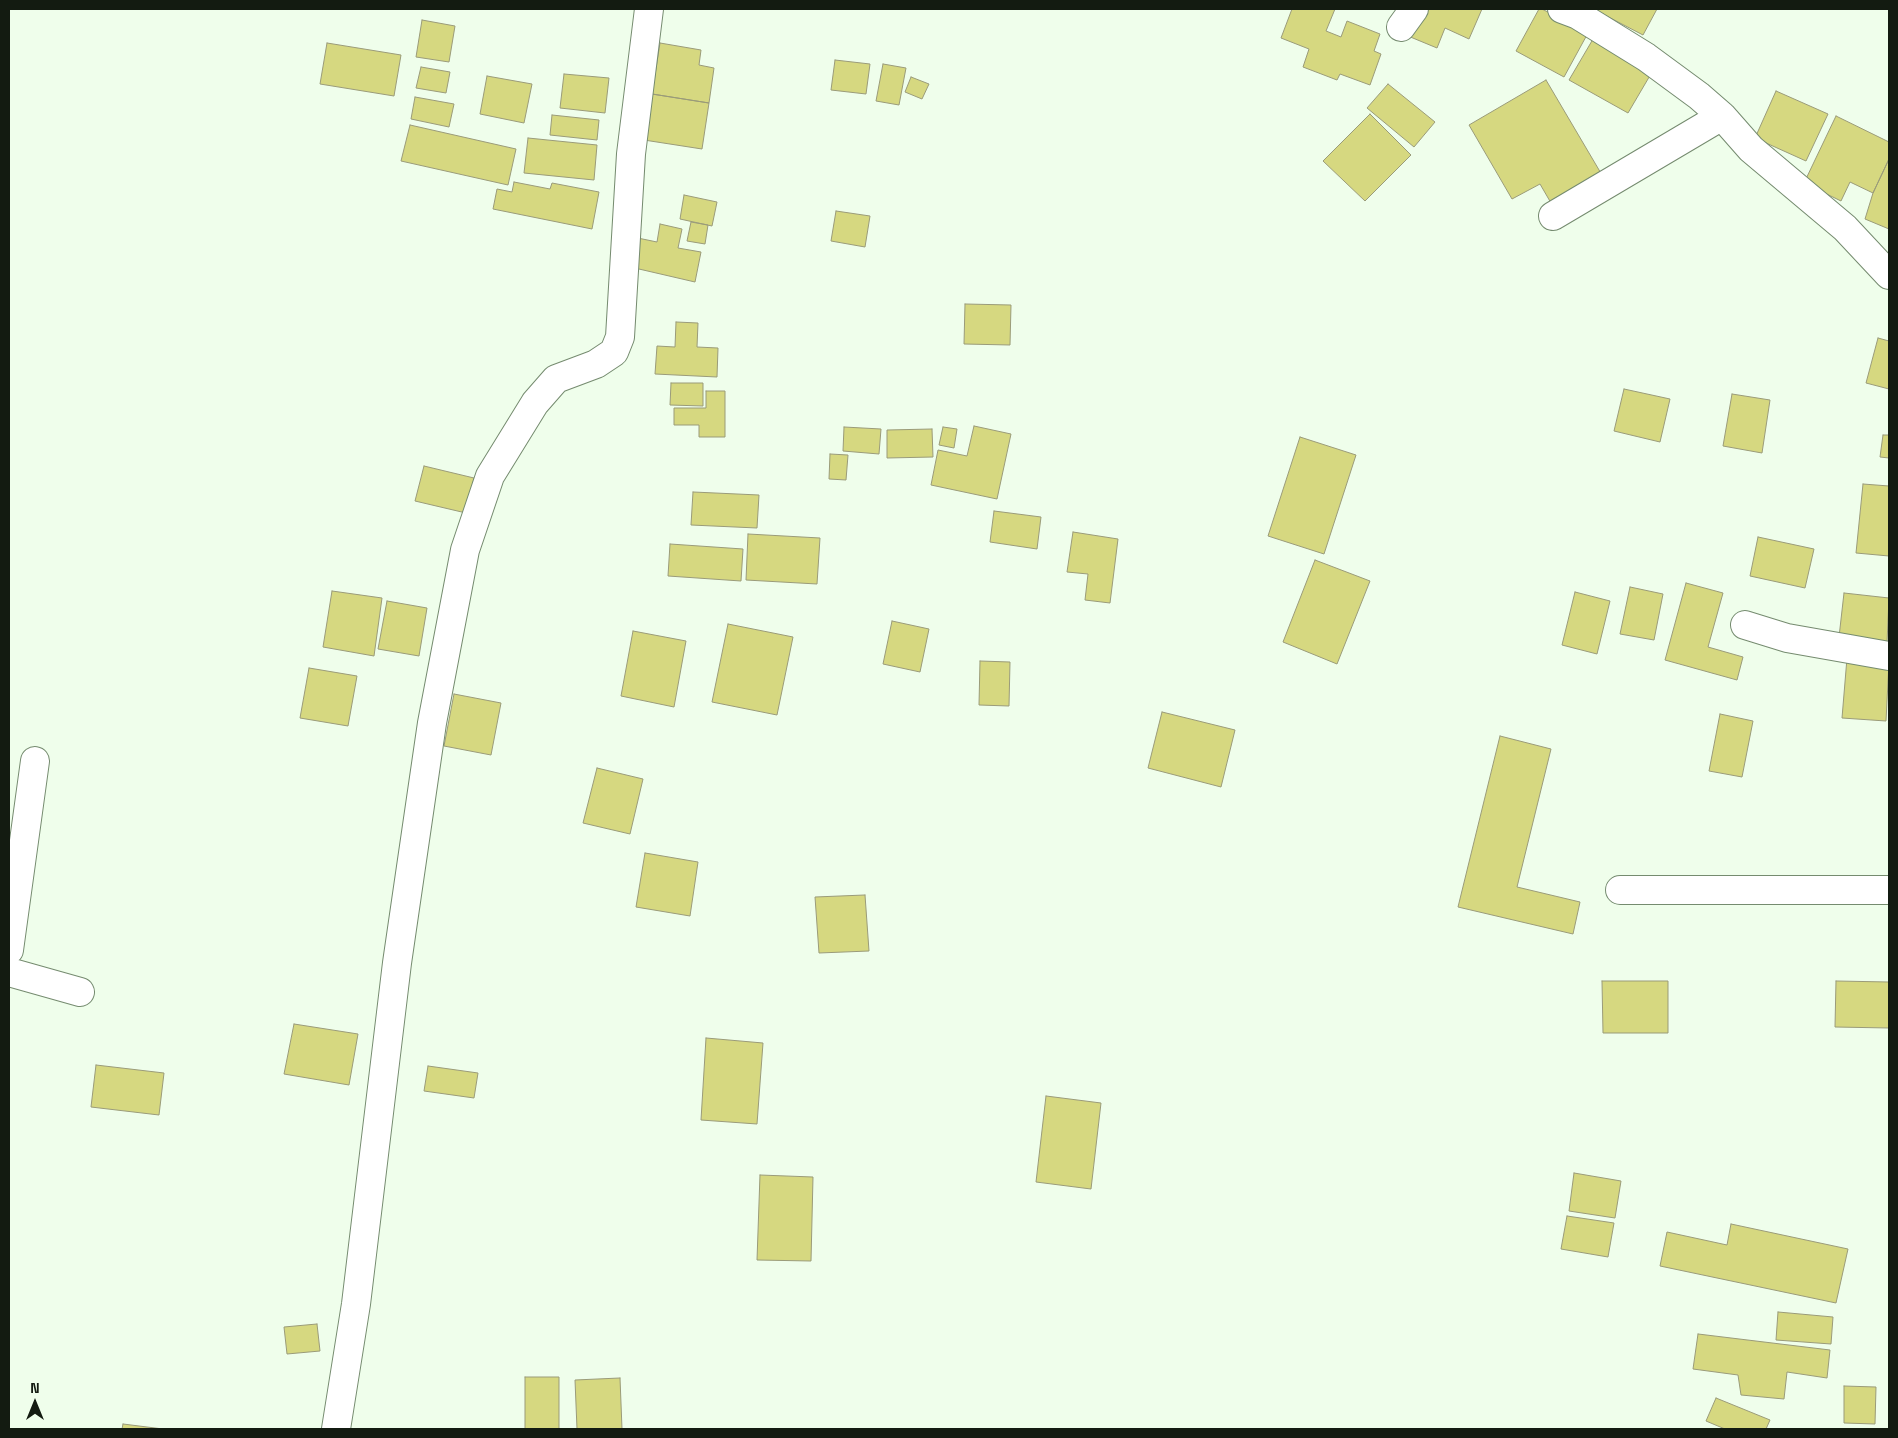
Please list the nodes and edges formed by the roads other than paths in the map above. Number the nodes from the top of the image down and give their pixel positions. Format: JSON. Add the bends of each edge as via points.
{"nodes":[{"id":1,"x":650,"y":9,"type":"edge"},
{"id":2,"x":1562,"y":9,"type":"edge"},
{"id":3,"x":1722,"y":116,"type":"junction"},
{"id":4,"x":1553,"y":216,"type":"dead end"},
{"id":5,"x":1889,"y":275,"type":"edge"},
{"id":6,"x":1746,"y":626,"type":"dead end"},
{"id":7,"x":1889,"y":656,"type":"edge"},
{"id":8,"x":35,"y":761,"type":"dead end"},
{"id":9,"x":1620,"y":890,"type":"dead end"},
{"id":10,"x":1889,"y":890,"type":"edge"},
{"id":11,"x":9,"y":950,"type":"edge"},
{"id":12,"x":9,"y":972,"type":"edge"},
{"id":13,"x":80,"y":992,"type":"dead end"},
{"id":14,"x":336,"y":1429,"type":"edge"}],
"edges":[{"from":1,"to":14,"type":"street","via":[[631,154],[620,337],[614,352],[596,364],[556,379],[535,403],[490,476],[465,550],[431,732],[397,963],[356,1304]]},
{"from":2,"to":3,"type":"street","via":[[1646,57]]},
{"from":3,"to":4,"type":"street"},
{"from":3,"to":5,"type":"street","via":[[1751,149],[1845,228]]},
{"from":6,"to":7,"type":"street","via":[[1787,638]]},
{"from":8,"to":11,"type":"street"},
{"from":9,"to":10,"type":"street"},
{"from":12,"to":13,"type":"street"}]}
